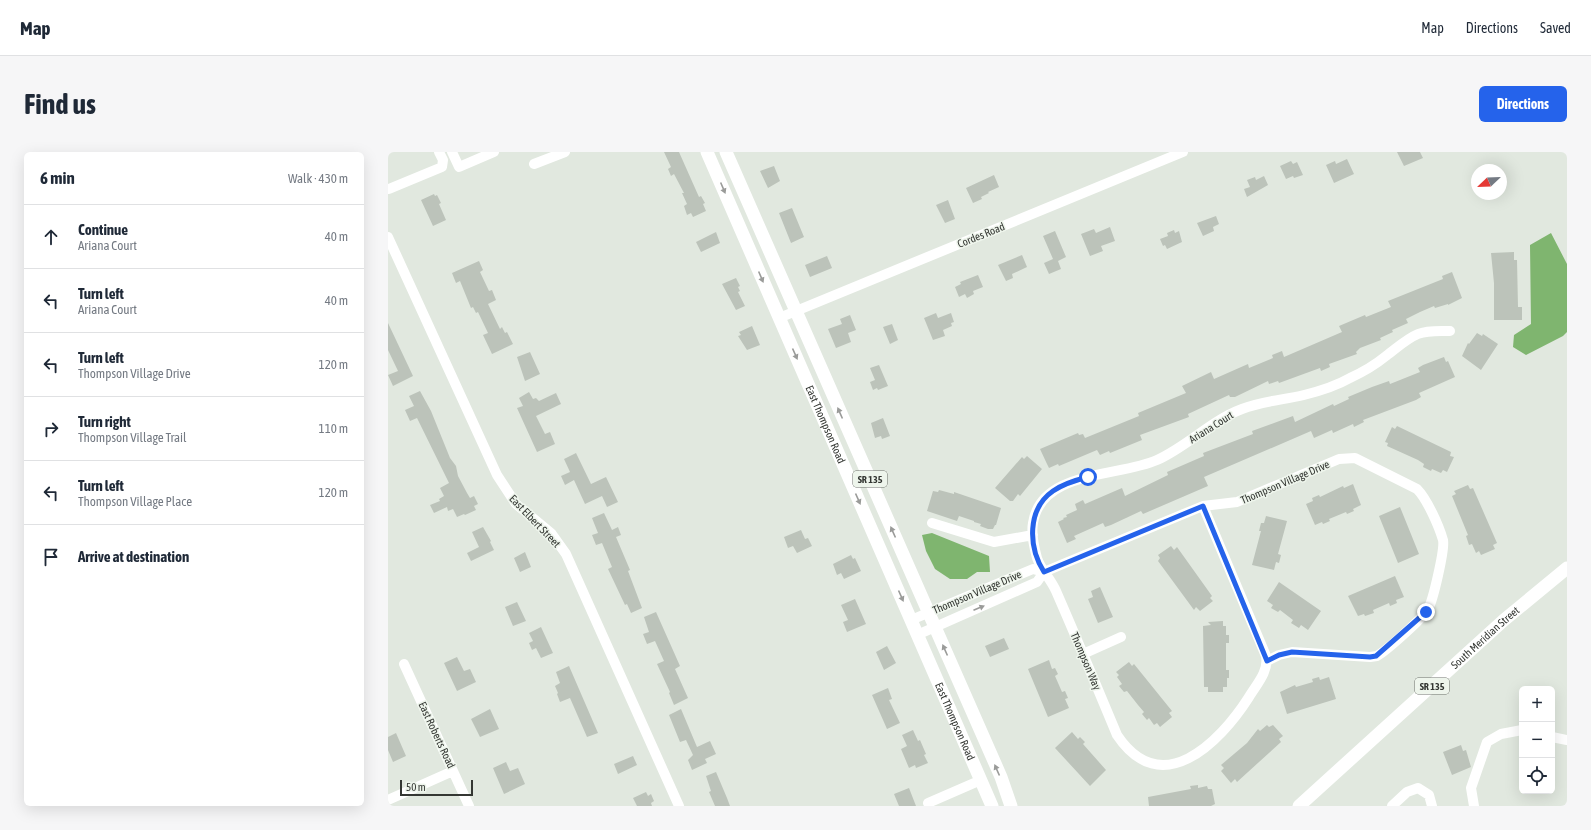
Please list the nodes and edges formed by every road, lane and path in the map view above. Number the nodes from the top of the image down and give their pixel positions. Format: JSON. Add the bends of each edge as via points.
{"nodes":[{"id":1,"x":439,"y":152,"type":"edge"},
{"id":2,"x":452,"y":152,"type":"edge"},
{"id":3,"x":494,"y":152,"type":"edge"},
{"id":4,"x":565,"y":152,"type":"edge"},
{"id":5,"x":707,"y":152,"type":"edge"},
{"id":6,"x":726,"y":152,"type":"edge"},
{"id":7,"x":1183,"y":152,"type":"edge"},
{"id":8,"x":534,"y":164,"type":"dead end"},
{"id":9,"x":388,"y":189,"type":"edge"},
{"id":10,"x":388,"y":237,"type":"edge"},
{"id":11,"x":796,"y":311,"type":"junction"},
{"id":12,"x":779,"y":318,"type":"junction"},
{"id":13,"x":1450,"y":331,"type":"dead end"},
{"id":14,"x":1203,"y":506,"type":"junction"},
{"id":15,"x":932,"y":523,"type":"dead end"},
{"id":16,"x":1033,"y":534,"type":"junction"},
{"id":17,"x":1567,"y":568,"type":"edge"},
{"id":18,"x":1044,"y":572,"type":"junction"},
{"id":19,"x":929,"y":612,"type":"junction"},
{"id":20,"x":911,"y":620,"type":"junction"},
{"id":21,"x":935,"y":627,"type":"junction"},
{"id":22,"x":917,"y":635,"type":"junction"},
{"id":23,"x":1121,"y":637,"type":"dead end"},
{"id":24,"x":1082,"y":654,"type":"junction"},
{"id":25,"x":1267,"y":661,"type":"junction"},
{"id":26,"x":404,"y":664,"type":"dead end"},
{"id":27,"x":1519,"y":731,"type":"edge"},
{"id":28,"x":1555,"y":738,"type":"edge"},
{"id":29,"x":1567,"y":740,"type":"edge"},
{"id":30,"x":453,"y":771,"type":"junction"},
{"id":31,"x":981,"y":780,"type":"junction"},
{"id":32,"x":388,"y":800,"type":"edge"},
{"id":33,"x":928,"y":803,"type":"dead end"},
{"id":34,"x":469,"y":806,"type":"edge"},
{"id":35,"x":679,"y":806,"type":"edge"},
{"id":36,"x":992,"y":806,"type":"edge"},
{"id":37,"x":1011,"y":806,"type":"edge"},
{"id":38,"x":1299,"y":806,"type":"edge"},
{"id":39,"x":1392,"y":806,"type":"edge"},
{"id":40,"x":1432,"y":806,"type":"edge"},
{"id":41,"x":1474,"y":806,"type":"edge"}],
"edges":[{"from":1,"to":9,"type":"street","via":[[443,160],[442,167]]},
{"from":2,"to":3,"type":"street","via":[[459,167]]},
{"from":4,"to":8,"type":"street"},
{"from":5,"to":12,"type":"main road","name":"East Thompson Road","number":"SR 135","one_way":true},
{"from":6,"to":11,"type":"main road","name":"East Thompson Road","number":"SR 135"},
{"from":7,"to":11,"type":"street","name":"Cordes Road"},
{"from":10,"to":35,"type":"street","name":"East Elbert Street","via":[[497,475],[516,504],[550,534],[566,554]]},
{"from":11,"to":12,"type":"street","name":"Cordes Road"},
{"from":19,"to":11,"type":"main road","name":"East Thompson Road","number":"SR 135","one_way":true},
{"from":12,"to":20,"type":"main road","name":"East Thompson Road","number":"SR 135","one_way":true},
{"from":13,"to":16,"type":"street","name":"Ariana Court","via":[[1427,332],[1410,337],[1370,368],[1332,386],[1235,412],[1151,462],[1127,470],[1088,477],[1059,487],[1039,505],[1033,523]]},
{"from":14,"to":18,"type":"street","name":"Thompson Village Drive"},
{"from":14,"to":25,"type":"street"},
{"from":14,"to":25,"type":"street","name":"Thompson Village Drive","via":[[1238,502],[1348,457],[1355,458],[1417,489],[1427,503],[1443,545],[1432,602],[1422,616],[1376,656],[1292,652]]},
{"from":15,"to":16,"type":"street","via":[[994,542]]},
{"from":16,"to":18,"type":"street","name":"Ariana Court","via":[[1037,557]]},
{"from":17,"to":38,"type":"main road","name":"South Meridian Street","number":"SR 135","via":[[1504,620]]},
{"from":18,"to":19,"type":"street","name":"Thompson Village Drive","via":[[1033,569]]},
{"from":21,"to":18,"type":"street","name":"Thompson Village Drive","one_way":true,"via":[[1037,582]]},
{"from":18,"to":24,"type":"street","name":"Thompson Way","via":[[1056,590]]},
{"from":19,"to":20,"type":"street","name":"Thompson Village Drive"},
{"from":19,"to":21,"type":"main road","name":"East Thompson Road","number":"SR 135"},
{"from":20,"to":22,"type":"main road","name":"East Thompson Road","number":"SR 135"},
{"from":21,"to":22,"type":"street","name":"Thompson Village Drive"},
{"from":37,"to":21,"type":"main road","name":"East Thompson Road","number":"SR 135","one_way":true},
{"from":22,"to":31,"type":"main road","name":"East Thompson Road","number":"SR 135"},
{"from":23,"to":24,"type":"street"},
{"from":24,"to":25,"type":"street","name":"Thompson Way","via":[[1117,735],[1128,750],[1143,761],[1156,765],[1174,765],[1191,758],[1235,717],[1265,672]]},
{"from":26,"to":30,"type":"street","name":"East Roberts Road"},
{"from":27,"to":41,"type":"street","via":[[1501,734],[1486,742],[1472,788]]},
{"from":28,"to":29,"type":"street"},
{"from":30,"to":32,"type":"street"},
{"from":30,"to":34,"type":"street","name":"East Roberts Road"},
{"from":31,"to":33,"type":"street"},
{"from":31,"to":36,"type":"main road","name":"East Thompson Road","number":"SR 135"},
{"from":39,"to":40,"type":"street","via":[[1407,792],[1418,788],[1429,795]]}]}
